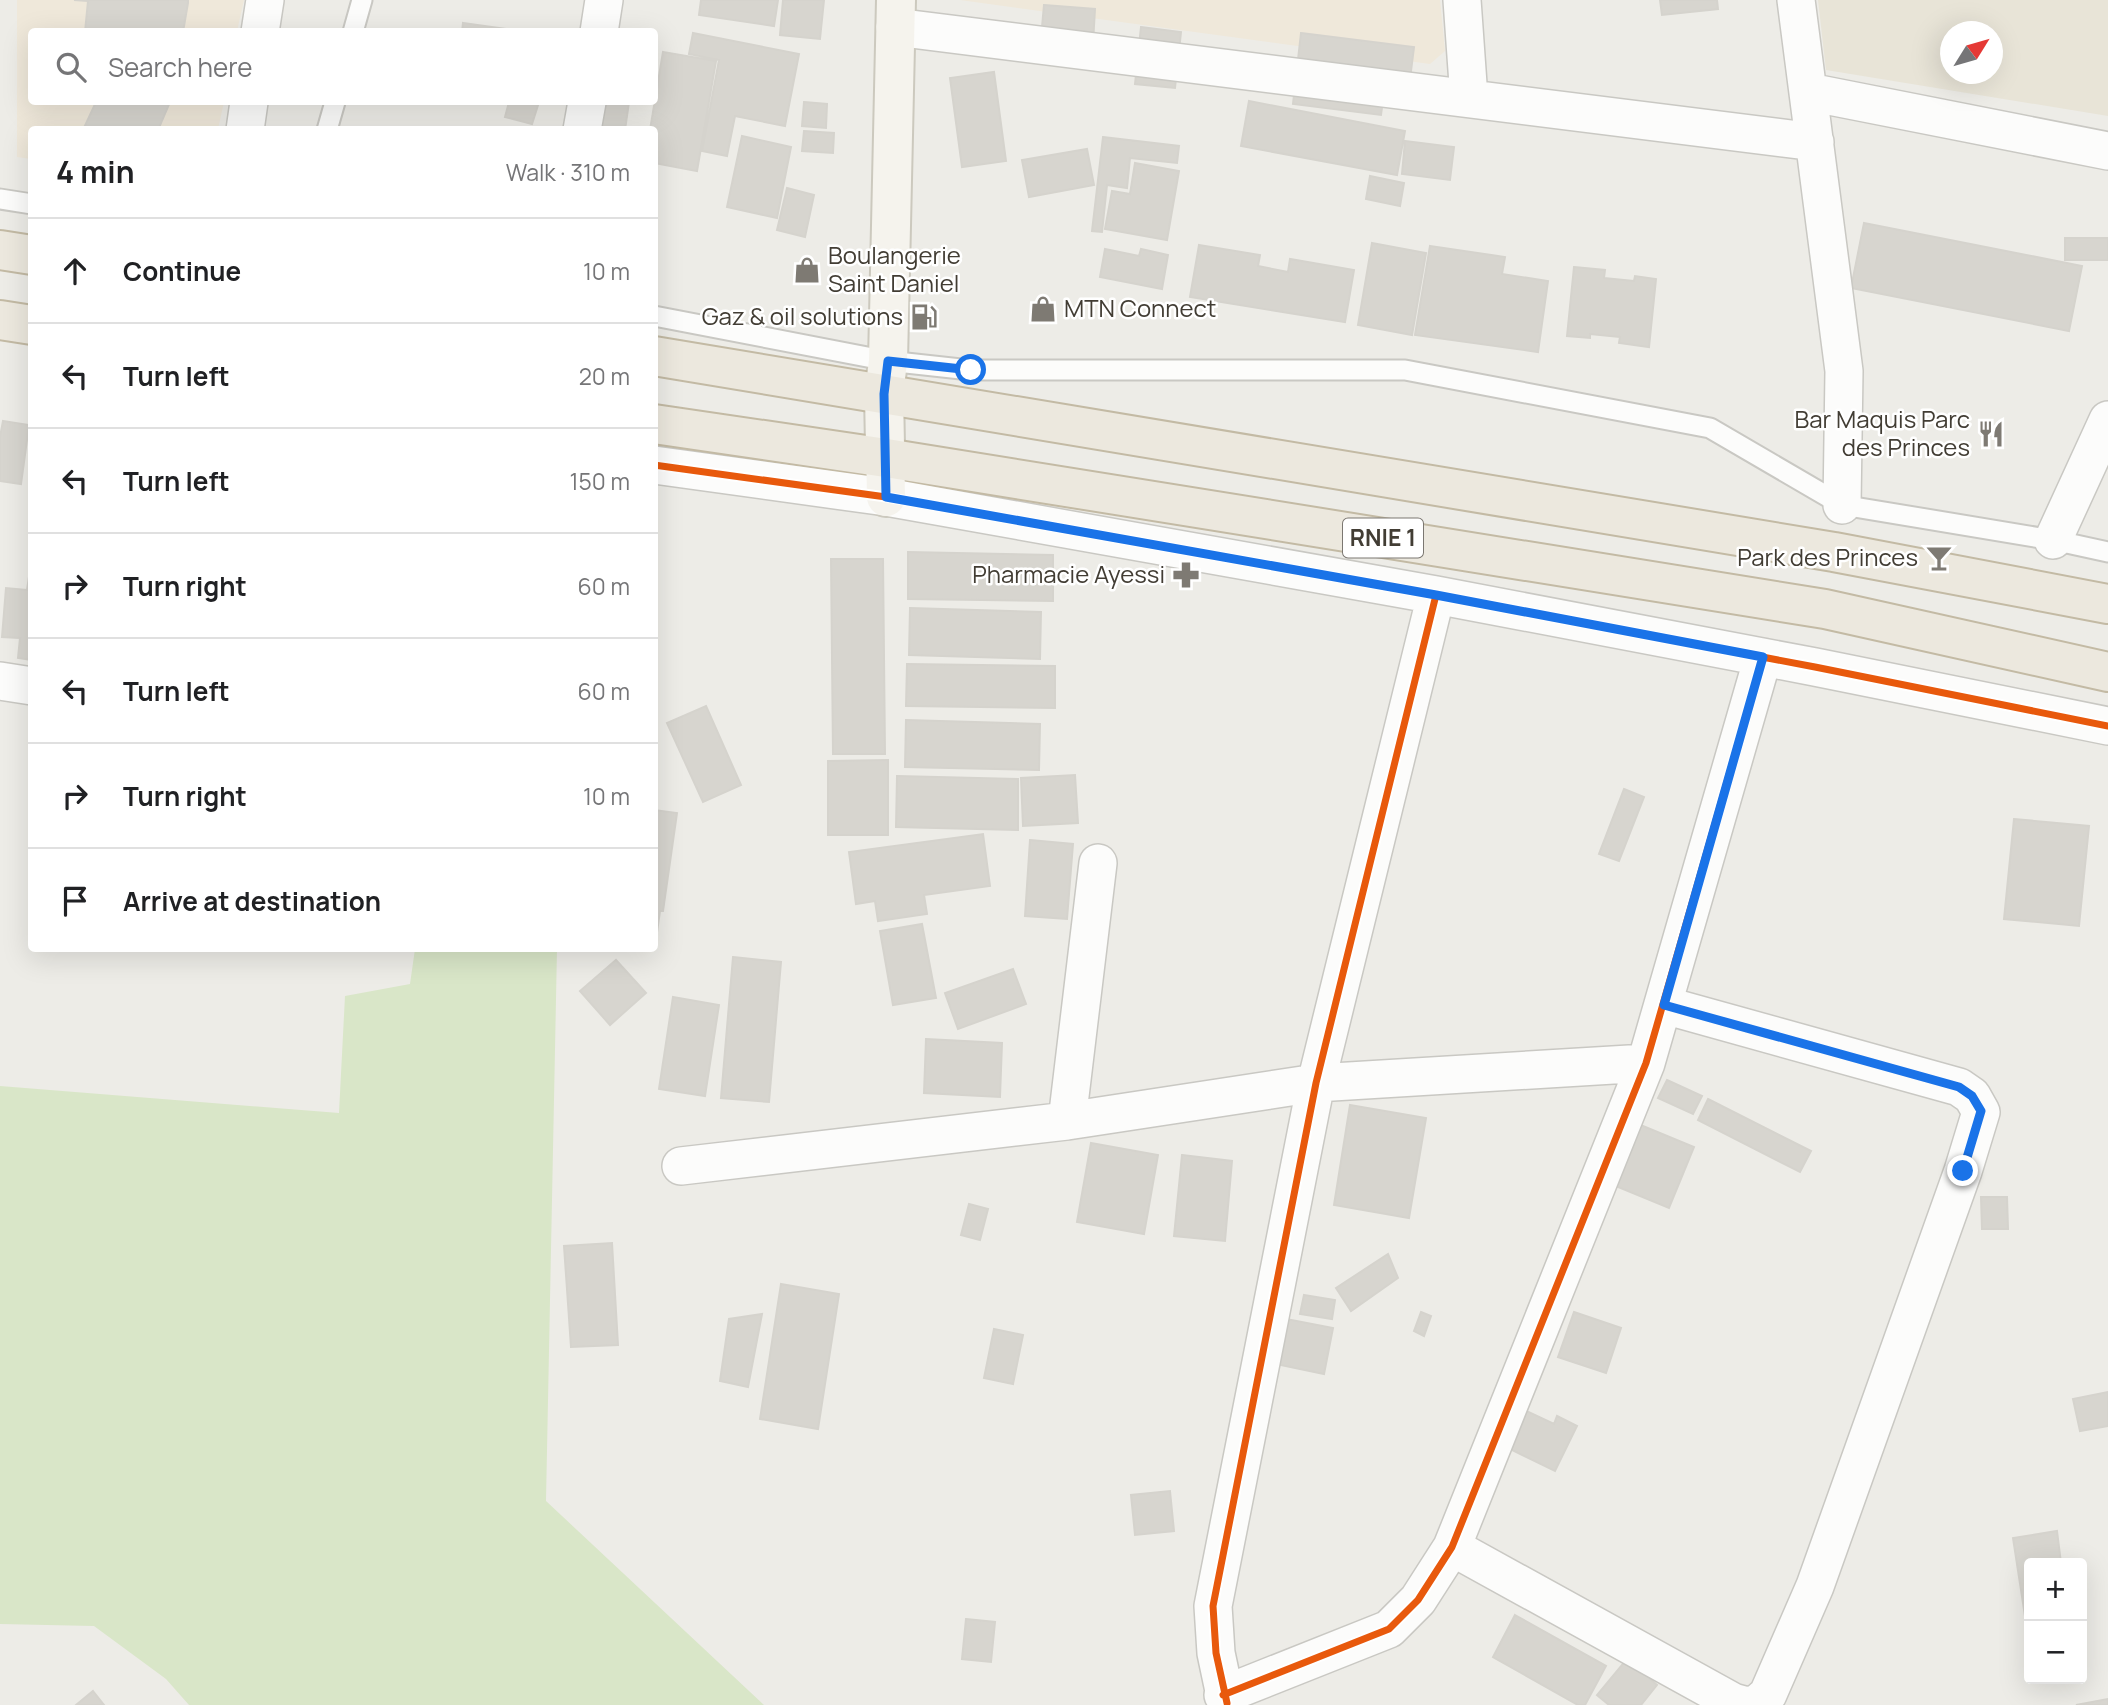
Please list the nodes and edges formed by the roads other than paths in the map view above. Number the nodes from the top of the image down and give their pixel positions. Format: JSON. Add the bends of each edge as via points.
{"nodes":[{"id":1,"x":265,"y":0,"type":"edge"},
{"id":2,"x":362,"y":0,"type":"edge"},
{"id":3,"x":604,"y":0,"type":"edge"},
{"id":4,"x":1462,"y":0,"type":"edge"},
{"id":5,"x":1796,"y":0,"type":"edge"},
{"id":6,"x":896,"y":13,"type":"edge"},
{"id":7,"x":261,"y":28,"type":"edge"},
{"id":8,"x":355,"y":28,"type":"edge"},
{"id":9,"x":600,"y":28,"type":"edge"},
{"id":10,"x":1809,"y":92,"type":"junction"},
{"id":11,"x":1469,"y":98,"type":"junction"},
{"id":12,"x":249,"y":105,"type":"edge"},
{"id":13,"x":334,"y":105,"type":"edge"},
{"id":14,"x":586,"y":105,"type":"edge"},
{"id":15,"x":246,"y":126,"type":"edge"},
{"id":16,"x":328,"y":126,"type":"edge"},
{"id":17,"x":583,"y":126,"type":"edge"},
{"id":18,"x":1815,"y":142,"type":"junction"},
{"id":19,"x":2108,"y":151,"type":"edge"},
{"id":20,"x":0,"y":199,"type":"edge"},
{"id":21,"x":28,"y":203,"type":"edge"},
{"id":22,"x":0,"y":250,"type":"edge"},
{"id":23,"x":28,"y":254,"type":"edge"},
{"id":24,"x":658,"y":317,"type":"edge"},
{"id":25,"x":0,"y":320,"type":"edge"},
{"id":26,"x":28,"y":324,"type":"edge"},
{"id":27,"x":658,"y":356,"type":"edge"},
{"id":28,"x":886,"y":377,"type":"junction"},
{"id":29,"x":2108,"y":420,"type":"edge"},
{"id":30,"x":658,"y":425,"type":"edge"},
{"id":31,"x":886,"y":458,"type":"junction"},
{"id":32,"x":658,"y":466,"type":"edge"},
{"id":33,"x":886,"y":497,"type":"junction"},
{"id":34,"x":1842,"y":505,"type":"junction"},
{"id":35,"x":2053,"y":540,"type":"junction"},
{"id":36,"x":2108,"y":552,"type":"edge"},
{"id":37,"x":1436,"y":595,"type":"junction"},
{"id":38,"x":2108,"y":604,"type":"edge"},
{"id":39,"x":1763,"y":657,"type":"junction"},
{"id":40,"x":2108,"y":672,"type":"edge"},
{"id":41,"x":0,"y":681,"type":"edge"},
{"id":42,"x":28,"y":685,"type":"edge"},
{"id":43,"x":2108,"y":726,"type":"edge"},
{"id":44,"x":1098,"y":863,"type":"dead end"},
{"id":45,"x":1664,"y":1005,"type":"junction"},
{"id":46,"x":1646,"y":1063,"type":"junction"},
{"id":47,"x":1316,"y":1083,"type":"junction"},
{"id":48,"x":1066,"y":1121,"type":"junction"},
{"id":49,"x":681,"y":1166,"type":"dead end"},
{"id":50,"x":1452,"y":1547,"type":"junction"},
{"id":51,"x":1225,"y":1700,"type":"edge"},
{"id":52,"x":1744,"y":1705,"type":"edge"},
{"id":53,"x":1751,"y":1705,"type":"edge"}],
"edges":[{"from":1,"to":7,"type":"street"},
{"from":2,"to":8,"type":"lane"},
{"from":3,"to":9,"type":"street"},
{"from":4,"to":11,"type":"street"},
{"from":5,"to":10,"type":"street"},
{"from":6,"to":11,"type":"street"},
{"from":6,"to":28,"type":"main road"},
{"from":10,"to":18,"type":"street"},
{"from":10,"to":19,"type":"street"},
{"from":11,"to":18,"type":"street"},
{"from":12,"to":15,"type":"street"},
{"from":13,"to":16,"type":"lane"},
{"from":14,"to":17,"type":"street"},
{"from":18,"to":34,"type":"street","via":[[1844,371]]},
{"from":20,"to":21,"type":"lane"},
{"from":22,"to":23,"type":"highway"},
{"from":24,"to":28,"type":"lane"},
{"from":25,"to":26,"type":"highway"},
{"from":27,"to":28,"type":"highway","number":"RNIE 1"},
{"from":28,"to":31,"type":"main road"},
{"from":28,"to":34,"type":"lane","via":[[971,370],[1405,370],[1710,428]]},
{"from":28,"to":38,"type":"highway","number":"RNIE 1"},
{"from":29,"to":35,"type":"street"},
{"from":30,"to":31,"type":"highway","number":"RNIE 1"},
{"from":31,"to":33,"type":"main road"},
{"from":31,"to":40,"type":"highway","number":"RNIE 1","via":[[1825,609]]},
{"from":32,"to":33,"type":"street"},
{"from":33,"to":37,"type":"street"},
{"from":34,"to":35,"type":"lane"},
{"from":35,"to":36,"type":"lane"},
{"from":37,"to":39,"type":"street"},
{"from":37,"to":47,"type":"street"},
{"from":39,"to":43,"type":"street"},
{"from":39,"to":45,"type":"street"},
{"from":41,"to":42,"type":"street"},
{"from":44,"to":48,"type":"street"},
{"from":45,"to":46,"type":"street"},
{"from":45,"to":53,"type":"street","via":[[1959,1087],[1972,1096],[1981,1111],[1815,1586],[1768,1694]]},
{"from":46,"to":47,"type":"street"},
{"from":46,"to":50,"type":"street"},
{"from":47,"to":48,"type":"street"},
{"from":47,"to":51,"type":"street","via":[[1213,1606]]},
{"from":48,"to":49,"type":"street"},
{"from":50,"to":51,"type":"street","via":[[1418,1600],[1390,1629]]},
{"from":50,"to":52,"type":"street"}]}
